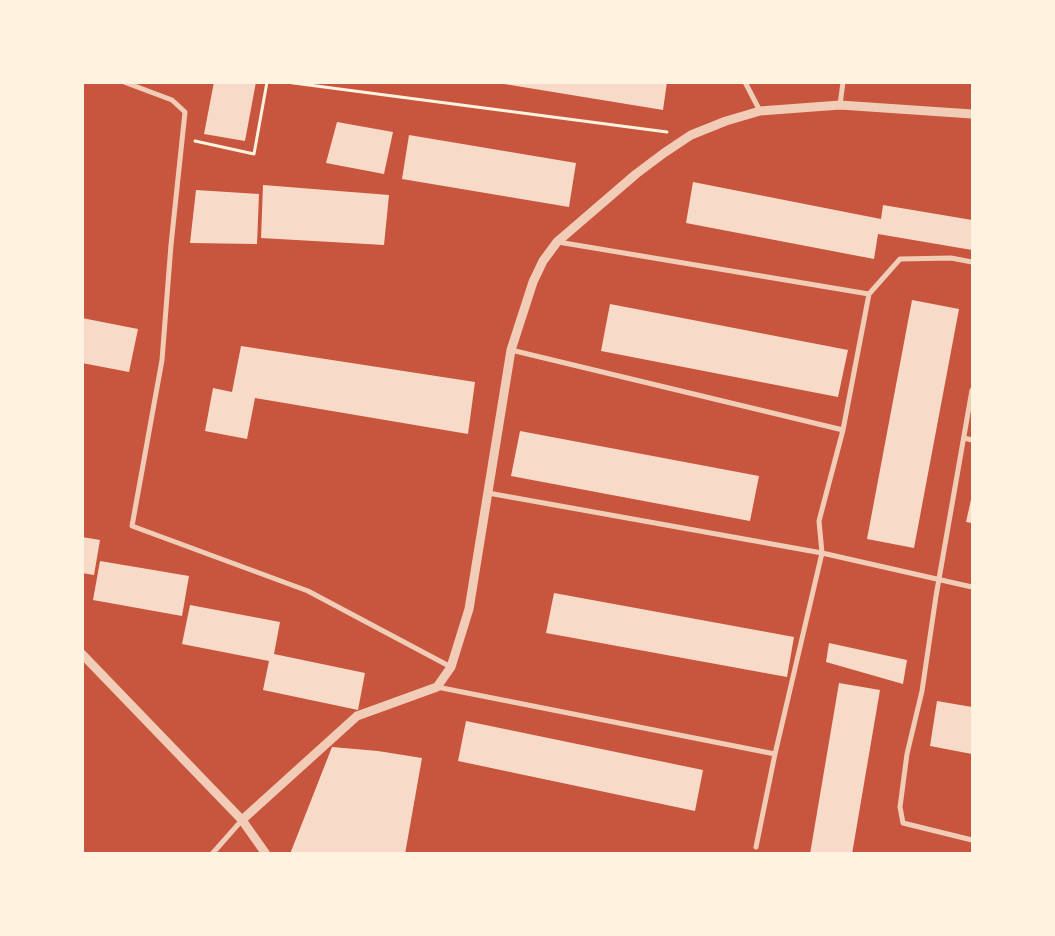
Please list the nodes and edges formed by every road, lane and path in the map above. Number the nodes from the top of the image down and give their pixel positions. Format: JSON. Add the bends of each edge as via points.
{"nodes":[{"id":1,"x":124,"y":82,"type":"edge"},
{"id":2,"x":268,"y":82,"type":"edge"},
{"id":3,"x":286,"y":82,"type":"edge"},
{"id":4,"x":745,"y":82,"type":"edge"},
{"id":5,"x":843,"y":82,"type":"edge"},
{"id":6,"x":840,"y":105,"type":"junction"},
{"id":7,"x":760,"y":111,"type":"junction"},
{"id":8,"x":972,"y":114,"type":"edge"},
{"id":9,"x":691,"y":135,"type":"junction"},
{"id":10,"x":182,"y":139,"type":"junction"},
{"id":11,"x":557,"y":242,"type":"junction"},
{"id":12,"x":972,"y":262,"type":"edge"},
{"id":13,"x":869,"y":294,"type":"junction"},
{"id":14,"x":511,"y":350,"type":"junction"},
{"id":15,"x":972,"y":390,"type":"edge"},
{"id":16,"x":843,"y":430,"type":"junction"},
{"id":17,"x":964,"y":438,"type":"junction"},
{"id":18,"x":972,"y":440,"type":"edge"},
{"id":19,"x":488,"y":493,"type":"junction"},
{"id":20,"x":822,"y":553,"type":"junction"},
{"id":21,"x":940,"y":579,"type":"junction"},
{"id":22,"x":972,"y":588,"type":"edge"},
{"id":23,"x":82,"y":654,"type":"edge"},
{"id":24,"x":451,"y":667,"type":"junction"},
{"id":25,"x":437,"y":687,"type":"junction"},
{"id":26,"x":775,"y":754,"type":"junction"},
{"id":27,"x":242,"y":820,"type":"junction"},
{"id":28,"x":972,"y":840,"type":"edge"},
{"id":29,"x":756,"y":846,"type":"dead end"},
{"id":30,"x":212,"y":854,"type":"edge"},
{"id":31,"x":266,"y":854,"type":"edge"}],
"edges":[{"from":1,"to":10,"type":"street","via":[[172,100],[185,112]]},
{"from":2,"to":10,"type":"path","via":[[254,154]]},
{"from":3,"to":9,"type":"path"},
{"from":4,"to":7,"type":"street"},
{"from":5,"to":6,"type":"street"},
{"from":6,"to":7,"type":"street"},
{"from":6,"to":8,"type":"street"},
{"from":7,"to":9,"type":"street"},
{"from":9,"to":11,"type":"street","via":[[636,174]]},
{"from":10,"to":24,"type":"street","via":[[162,360],[132,526],[308,590]]},
{"from":11,"to":13,"type":"street"},
{"from":11,"to":14,"type":"street","via":[[542,261],[533,282]]},
{"from":12,"to":13,"type":"street","via":[[950,258],[900,259]]},
{"from":13,"to":16,"type":"street"},
{"from":14,"to":16,"type":"street"},
{"from":14,"to":19,"type":"street"},
{"from":15,"to":17,"type":"street"},
{"from":16,"to":20,"type":"street","via":[[818,521]]},
{"from":17,"to":18,"type":"street"},
{"from":17,"to":21,"type":"street"},
{"from":19,"to":20,"type":"street"},
{"from":19,"to":24,"type":"street","via":[[469,609]]},
{"from":20,"to":21,"type":"street"},
{"from":20,"to":26,"type":"street"},
{"from":21,"to":22,"type":"street"},
{"from":21,"to":28,"type":"street","via":[[900,807],[903,823]]},
{"from":23,"to":27,"type":"street"},
{"from":24,"to":25,"type":"street"},
{"from":25,"to":26,"type":"street"},
{"from":25,"to":27,"type":"street","via":[[357,716]]},
{"from":26,"to":29,"type":"street"},
{"from":27,"to":30,"type":"street"},
{"from":27,"to":31,"type":"street"}]}
